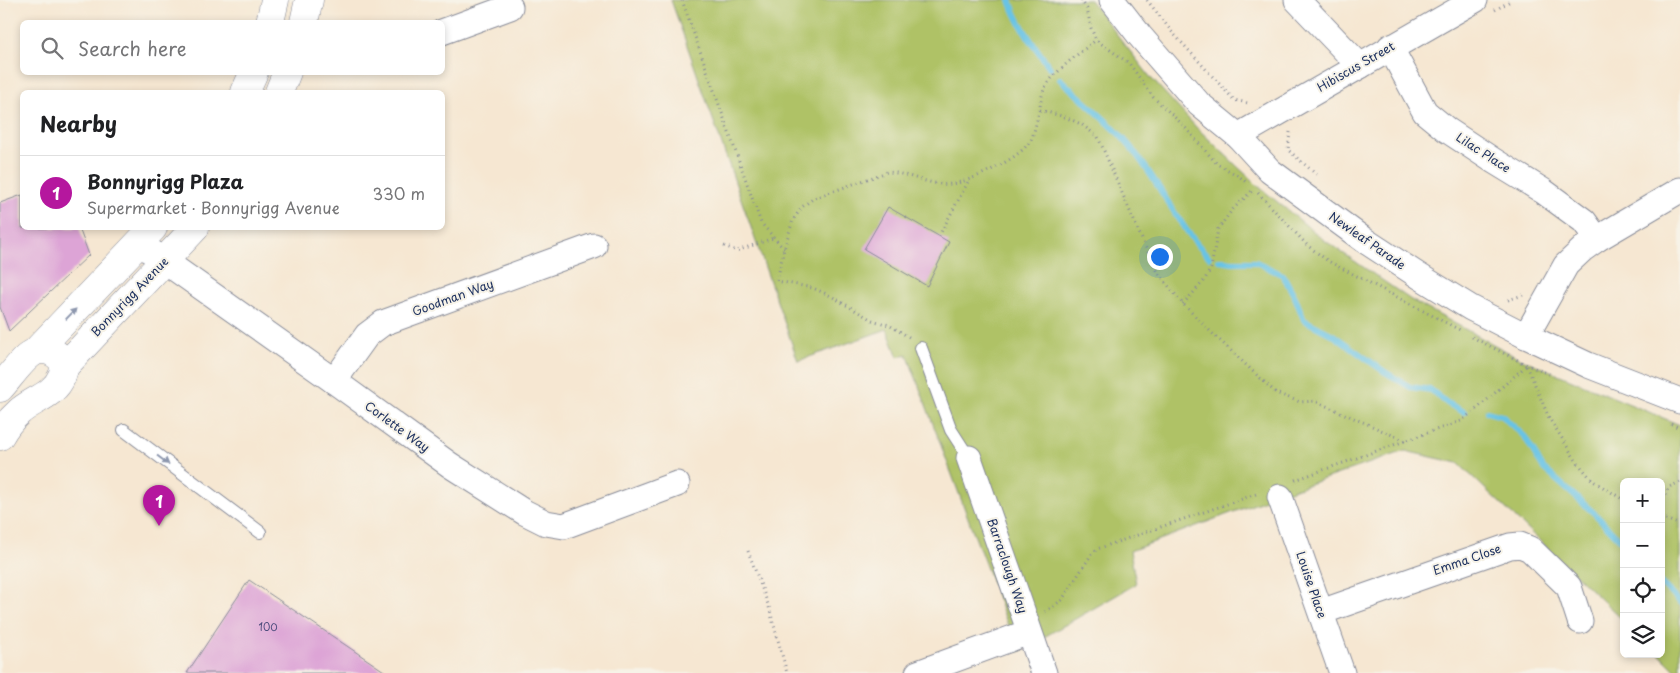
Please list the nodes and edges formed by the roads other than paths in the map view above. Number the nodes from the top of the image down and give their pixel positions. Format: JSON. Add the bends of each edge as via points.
{"nodes":[{"id":1,"x":276,"y":0,"type":"edge"},
{"id":2,"x":309,"y":0,"type":"edge"},
{"id":3,"x":1112,"y":0,"type":"edge"},
{"id":4,"x":1297,"y":0,"type":"edge"},
{"id":5,"x":1475,"y":0,"type":"edge"},
{"id":6,"x":510,"y":7,"type":"dead end"},
{"id":7,"x":271,"y":20,"type":"edge"},
{"id":8,"x":304,"y":20,"type":"edge"},
{"id":9,"x":445,"y":31,"type":"edge"},
{"id":10,"x":1390,"y":47,"type":"junction"},
{"id":11,"x":1360,"y":66,"type":"junction"},
{"id":12,"x":253,"y":75,"type":"edge"},
{"id":13,"x":286,"y":75,"type":"edge"},
{"id":14,"x":246,"y":90,"type":"edge"},
{"id":15,"x":280,"y":90,"type":"edge"},
{"id":16,"x":1238,"y":136,"type":"junction"},
{"id":17,"x":1680,"y":190,"type":"edge"},
{"id":18,"x":193,"y":230,"type":"edge"},
{"id":19,"x":146,"y":235,"type":"edge"},
{"id":20,"x":1597,"y":239,"type":"junction"},
{"id":21,"x":594,"y":246,"type":"dead end"},
{"id":22,"x":164,"y":261,"type":"junction"},
{"id":23,"x":1526,"y":336,"type":"junction"},
{"id":24,"x":921,"y":348,"type":"road end"},
{"id":25,"x":38,"y":350,"type":"junction"},
{"id":26,"x":65,"y":366,"type":"junction"},
{"id":27,"x":334,"y":381,"type":"junction"},
{"id":28,"x":0,"y":388,"type":"edge"},
{"id":29,"x":1680,"y":401,"type":"edge"},
{"id":30,"x":124,"y":430,"type":"dead end"},
{"id":31,"x":0,"y":436,"type":"edge"},
{"id":32,"x":969,"y":458,"type":"joint"},
{"id":33,"x":677,"y":484,"type":"dead end"},
{"id":34,"x":1280,"y":497,"type":"dead end"},
{"id":35,"x":260,"y":532,"type":"dead end"},
{"id":36,"x":1320,"y":612,"type":"junction"},
{"id":37,"x":1580,"y":621,"type":"dead end"},
{"id":38,"x":1030,"y":632,"type":"junction"},
{"id":39,"x":918,"y":673,"type":"edge"},
{"id":40,"x":1044,"y":673,"type":"edge"},
{"id":41,"x":1342,"y":673,"type":"edge"}],
"edges":[{"from":1,"to":7,"type":"street"},
{"from":2,"to":8,"type":"street"},
{"from":3,"to":16,"type":"street","name":"Newleaf Parade","via":[[1199,104]]},
{"from":4,"to":11,"type":"street"},
{"from":5,"to":10,"type":"street","name":"Hibiscus Street"},
{"from":6,"to":9,"type":"street"},
{"from":10,"to":11,"type":"street","name":"Hibiscus Street"},
{"from":10,"to":20,"type":"street","name":"Lilac Place","via":[[1425,112],[1584,221]]},
{"from":11,"to":16,"type":"street","name":"Hibiscus Street"},
{"from":12,"to":14,"type":"street"},
{"from":13,"to":15,"type":"street"},
{"from":16,"to":23,"type":"street","name":"Newleaf Parade","via":[[1270,171],[1364,240],[1471,308]]},
{"from":17,"to":20,"type":"street"},
{"from":18,"to":22,"type":"street","name":"Bonnyrigg Avenue"},
{"from":19,"to":22,"type":"street","name":"Corlette Way"},
{"from":25,"to":19,"type":"street","one_way":true},
{"from":20,"to":23,"type":"street","via":[[1566,265]]},
{"from":21,"to":27,"type":"street","name":"Goodman Way","via":[[383,323],[367,334]]},
{"from":22,"to":26,"type":"street","name":"Bonnyrigg Avenue"},
{"from":22,"to":27,"type":"street","name":"Corlette Way"},
{"from":23,"to":29,"type":"street","name":"Newleaf Parade","via":[[1588,365]]},
{"from":24,"to":32,"type":"lane","via":[[951,430]]},
{"from":25,"to":26,"type":"street","via":[[54,353]]},
{"from":25,"to":28,"type":"street","via":[[28,355]]},
{"from":26,"to":31,"type":"street","name":"Bonnyrigg Avenue","via":[[53,391],[20,410]]},
{"from":27,"to":33,"type":"street","name":"Corlette Way","via":[[450,465],[546,523],[564,526]]},
{"from":30,"to":35,"type":"lane","one_way":true},
{"from":32,"to":38,"type":"street","name":"Barraclough Way"},
{"from":34,"to":36,"type":"street","name":"Louise Place"},
{"from":36,"to":37,"type":"street","name":"Emma Close","via":[[1520,545],[1530,549],[1569,587]]},
{"from":36,"to":41,"type":"street","name":"Louise Place"},
{"from":38,"to":39,"type":"street"},
{"from":38,"to":40,"type":"street","name":"Barraclough Way"}]}
